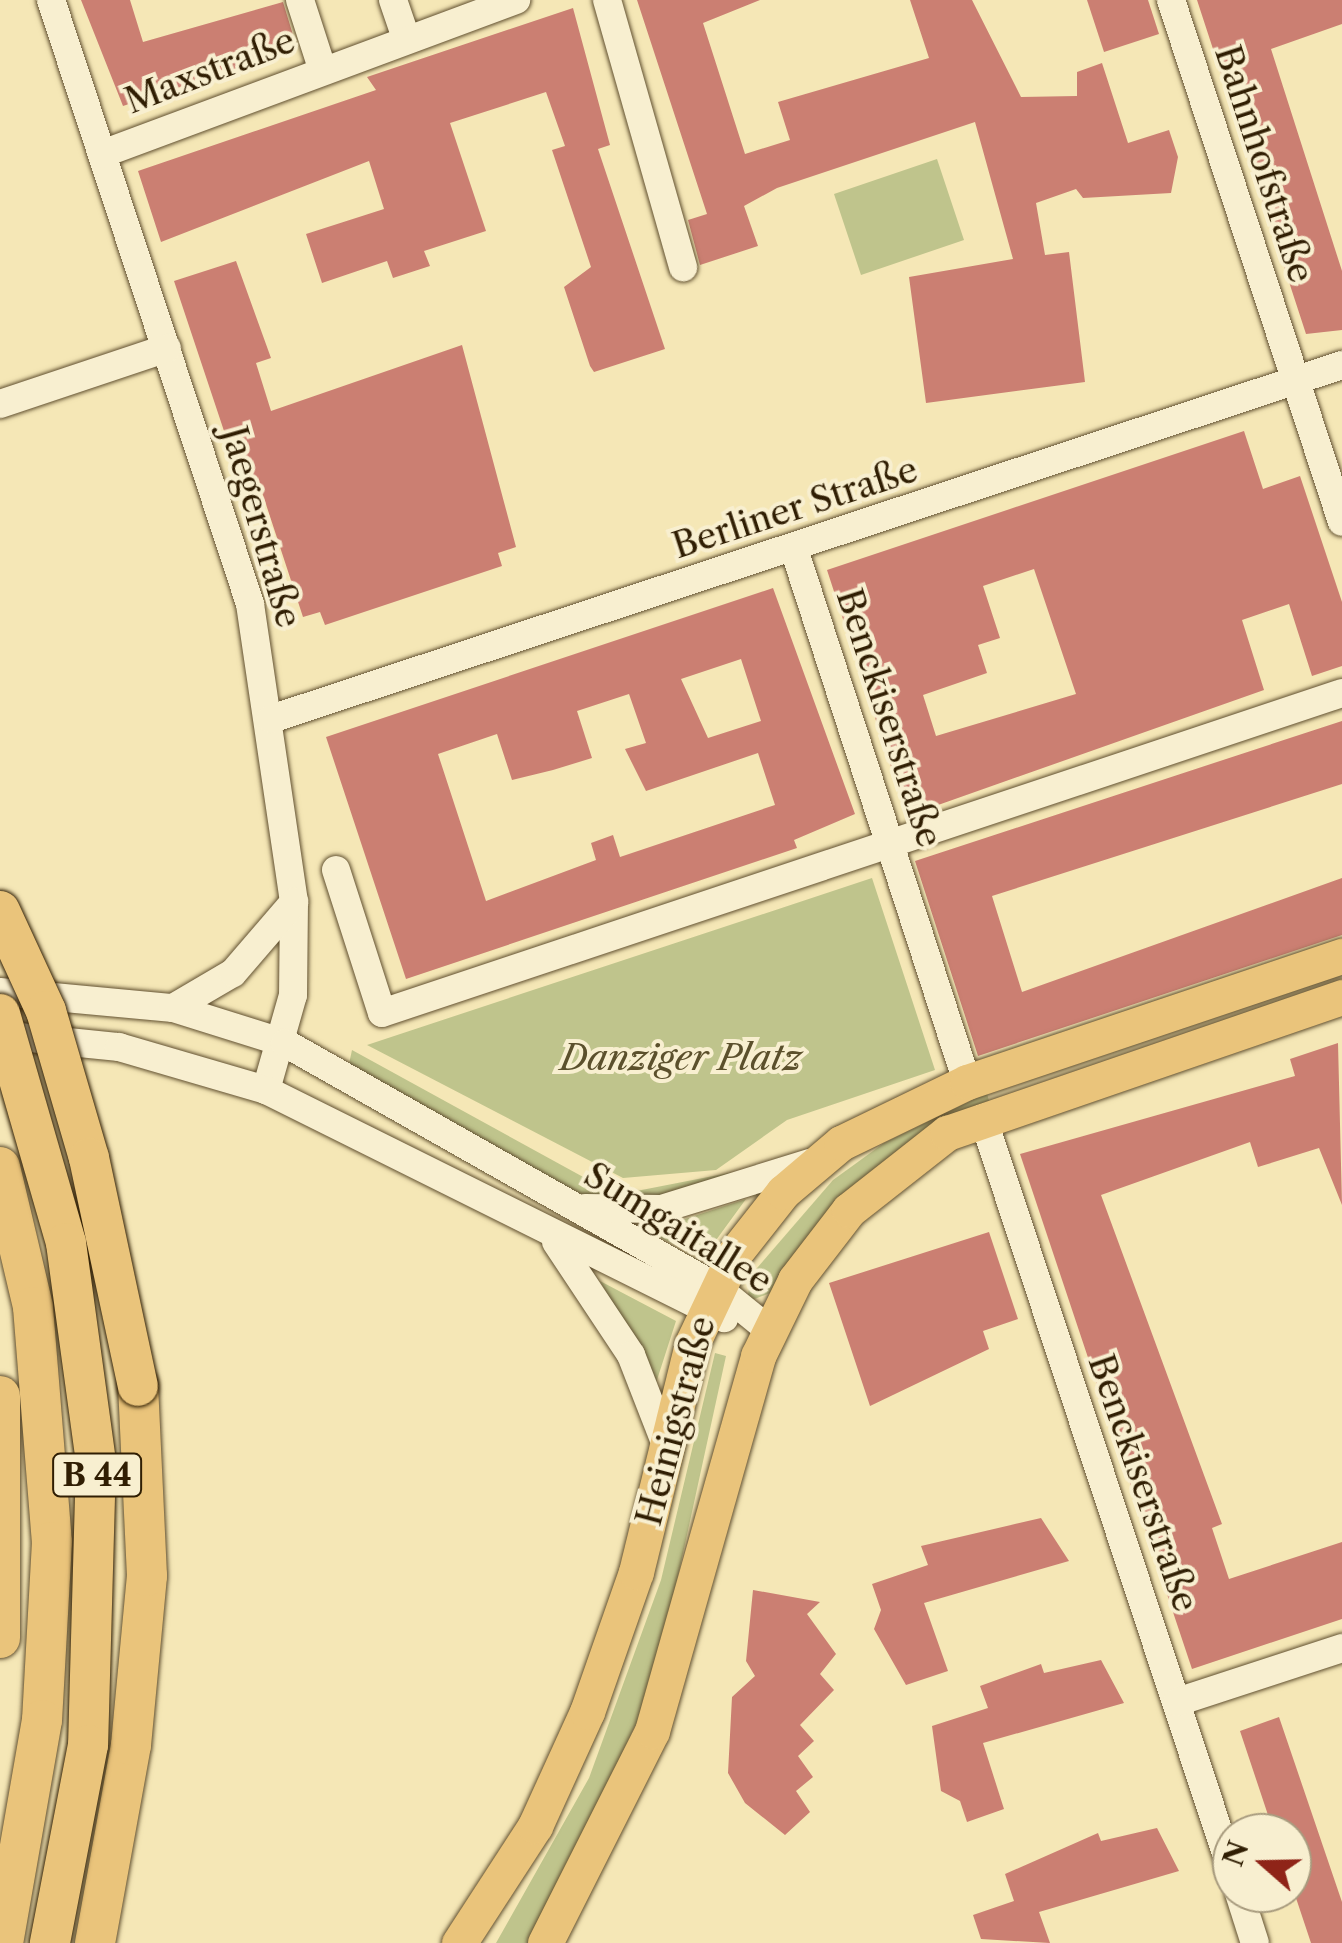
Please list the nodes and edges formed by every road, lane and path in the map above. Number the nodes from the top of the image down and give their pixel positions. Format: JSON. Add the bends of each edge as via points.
{"nodes":[{"id":1,"x":51,"y":0,"type":"edge"},
{"id":2,"x":300,"y":0,"type":"edge"},
{"id":3,"x":393,"y":0,"type":"edge"},
{"id":4,"x":516,"y":0,"type":"edge"},
{"id":5,"x":607,"y":0,"type":"edge"},
{"id":6,"x":1171,"y":0,"type":"edge"},
{"id":7,"x":406,"y":38,"type":"junction"},
{"id":8,"x":322,"y":68,"type":"junction"},
{"id":9,"x":102,"y":154,"type":"junction"},
{"id":10,"x":682,"y":267,"type":"dead end"},
{"id":11,"x":167,"y":348,"type":"junction"},
{"id":12,"x":1342,"y":365,"type":"edge"},
{"id":13,"x":1296,"y":380,"type":"junction"},
{"id":14,"x":0,"y":404,"type":"edge"},
{"id":15,"x":1342,"y":522,"type":"edge"},
{"id":16,"x":794,"y":549,"type":"junction"},
{"id":17,"x":1342,"y":692,"type":"edge"},
{"id":18,"x":271,"y":719,"type":"junction"},
{"id":19,"x":890,"y":843,"type":"junction"},
{"id":20,"x":336,"y":870,"type":"dead end"},
{"id":21,"x":294,"y":902,"type":"junction"},
{"id":22,"x":0,"y":911,"type":"edge"},
{"id":23,"x":1342,"y":956,"type":"edge"},
{"id":24,"x":0,"y":992,"type":"edge"},
{"id":25,"x":1342,"y":996,"type":"edge"},
{"id":26,"x":172,"y":1008,"type":"junction"},
{"id":27,"x":0,"y":1014,"type":"edge"},
{"id":28,"x":0,"y":1035,"type":"edge"},
{"id":29,"x":285,"y":1044,"type":"junction"},
{"id":30,"x":967,"y":1082,"type":"junction"},
{"id":31,"x":266,"y":1090,"type":"junction"},
{"id":32,"x":983,"y":1118,"type":"junction"},
{"id":33,"x":816,"y":1161,"type":"junction"},
{"id":34,"x":0,"y":1167,"type":"edge"},
{"id":35,"x":575,"y":1207,"type":"junction"},
{"id":36,"x":545,"y":1229,"type":"junction"},
{"id":37,"x":710,"y":1300,"type":"junction"},
{"id":38,"x":769,"y":1330,"type":"junction"},
{"id":39,"x":0,"y":1396,"type":"edge"},
{"id":40,"x":665,"y":1442,"type":"junction"},
{"id":41,"x":0,"y":1638,"type":"edge"},
{"id":42,"x":1342,"y":1648,"type":"edge"},
{"id":43,"x":1178,"y":1702,"type":"junction"},
{"id":44,"x":1213,"y":1813,"type":"edge"},
{"id":45,"x":1245,"y":1913,"type":"edge"},
{"id":46,"x":2,"y":1943,"type":"edge"},
{"id":47,"x":50,"y":1943,"type":"edge"},
{"id":48,"x":96,"y":1943,"type":"edge"},
{"id":49,"x":460,"y":1943,"type":"edge"},
{"id":50,"x":545,"y":1943,"type":"edge"},
{"id":51,"x":1255,"y":1943,"type":"edge"}],
"edges":[{"from":1,"to":9,"type":"street","name":"Jaegerstraße"},
{"from":2,"to":8,"type":"street"},
{"from":3,"to":7,"type":"street"},
{"from":4,"to":7,"type":"street","name":"Maxstraße"},
{"from":5,"to":10,"type":"street"},
{"from":6,"to":13,"type":"street","name":"Bahnhofstraße"},
{"from":7,"to":8,"type":"street","name":"Maxstraße"},
{"from":8,"to":9,"type":"street","name":"Maxstraße"},
{"from":9,"to":11,"type":"street","name":"Jaegerstraße"},
{"from":11,"to":14,"type":"street"},
{"from":11,"to":18,"type":"street","name":"Jaegerstraße","via":[[242,572]]},
{"from":12,"to":13,"type":"street","name":"Berliner Straße"},
{"from":13,"to":15,"type":"street","name":"Bahnhofstraße"},
{"from":13,"to":16,"type":"street","name":"Berliner Straße"},
{"from":16,"to":18,"type":"street","name":"Berliner Straße"},
{"from":16,"to":19,"type":"street","name":"Benckiserstraße"},
{"from":17,"to":19,"type":"street"},
{"from":18,"to":21,"type":"street","name":"Jaegerstraße"},
{"from":19,"to":20,"type":"street","via":[[382,1013]]},
{"from":19,"to":30,"type":"street","name":"Benckiserstraße"},
{"from":21,"to":26,"type":"street","via":[[233,973]]},
{"from":21,"to":29,"type":"street","name":"Jaegerstraße"},
{"from":22,"to":48,"type":"highway","bridge":true,"via":[[46,1011],[119,1266],[146,1478],[137,1684]]},
{"from":23,"to":30,"type":"main road","name":"Heinigstraße"},
{"from":24,"to":26,"type":"street","name":"Sumgaitallee"},
{"from":25,"to":32,"type":"main road","name":"Heinigstraße"},
{"from":26,"to":29,"type":"street","name":"Sumgaitallee"},
{"from":27,"to":47,"type":"highway","number":"B 44","bridge":true,"via":[[66,1243],[96,1461],[88,1745]]},
{"from":28,"to":31,"type":"street","name":"Sumgaitallee","via":[[120,1047]]},
{"from":29,"to":31,"type":"street","name":"Jaegerstraße"},
{"from":29,"to":35,"type":"street","name":"Sumgaitallee"},
{"from":30,"to":33,"type":"main road","name":"Heinigstraße"},
{"from":31,"to":36,"type":"street","name":"Sumgaitallee"},
{"from":32,"to":38,"type":"main road","name":"Heinigstraße","via":[[919,1150],[849,1210]]},
{"from":32,"to":43,"type":"street","name":"Benckiserstraße"},
{"from":33,"to":35,"type":"street","via":[[661,1208]]},
{"from":33,"to":37,"type":"main road","name":"Heinigstraße","via":[[759,1219]]},
{"from":34,"to":46,"type":"highway","number":"B 44","via":[[32,1307],[52,1542],[42,1720]]},
{"from":35,"to":37,"type":"street","name":"Sumgaitallee"},
{"from":36,"to":37,"type":"street","name":"Sumgaitallee"},
{"from":36,"to":40,"type":"street","via":[[608,1314]]},
{"from":37,"to":38,"type":"street","name":"Sumgaitallee"},
{"from":37,"to":40,"type":"main road","name":"Heinigstraße"},
{"from":38,"to":50,"type":"main road","name":"Heinigstraße","via":[[652,1731]]},
{"from":39,"to":41,"type":"highway"},
{"from":40,"to":49,"type":"main road","name":"Heinigstraße","via":[[636,1572],[588,1712],[534,1826]]},
{"from":42,"to":43,"type":"street"},
{"from":43,"to":44,"type":"street","name":"Benckiserstraße"},
{"from":45,"to":51,"type":"street"}]}
